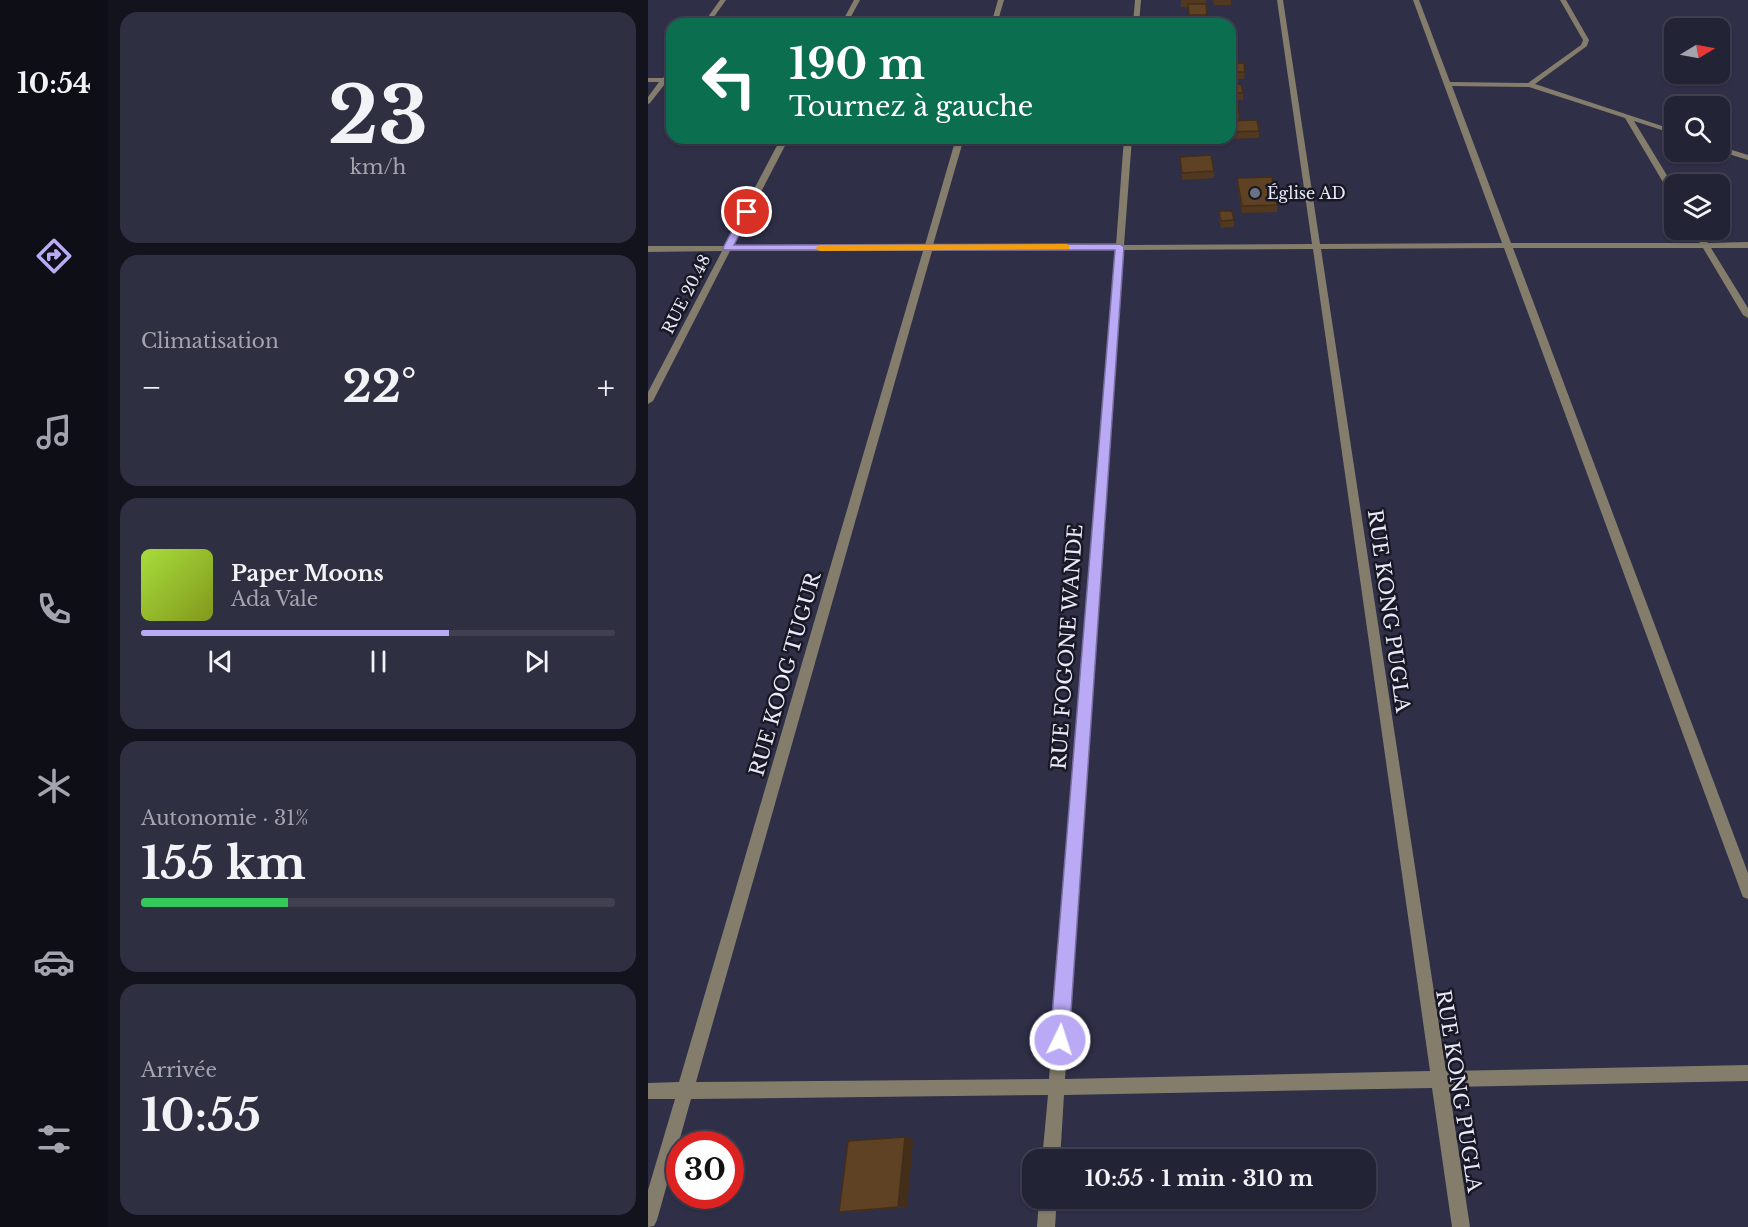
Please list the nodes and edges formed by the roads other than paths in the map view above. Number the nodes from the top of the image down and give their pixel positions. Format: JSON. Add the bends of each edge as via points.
{"nodes":[{"id":1,"x":723,"y":0,"type":"edge"},
{"id":2,"x":857,"y":0,"type":"edge"},
{"id":3,"x":1001,"y":0,"type":"edge"},
{"id":4,"x":1138,"y":0,"type":"edge"},
{"id":5,"x":1280,"y":0,"type":"edge"},
{"id":6,"x":1416,"y":0,"type":"edge"},
{"id":7,"x":1563,"y":0,"type":"edge"},
{"id":8,"x":710,"y":18,"type":"edge"},
{"id":9,"x":847,"y":18,"type":"edge"},
{"id":10,"x":996,"y":18,"type":"edge"},
{"id":11,"x":1136,"y":18,"type":"edge"},
{"id":12,"x":666,"y":78,"type":"edge"},
{"id":13,"x":648,"y":80,"type":"edge"},
{"id":14,"x":664,"y":80,"type":"junction"},
{"id":15,"x":1447,"y":84,"type":"junction"},
{"id":16,"x":1530,"y":85,"type":"junction"},
{"id":17,"x":648,"y":102,"type":"edge"},
{"id":18,"x":1627,"y":116,"type":"junction"},
{"id":19,"x":1664,"y":129,"type":"edge"},
{"id":20,"x":782,"y":144,"type":"edge"},
{"id":21,"x":958,"y":144,"type":"edge"},
{"id":22,"x":1128,"y":144,"type":"edge"},
{"id":23,"x":1730,"y":152,"type":"edge"},
{"id":24,"x":1748,"y":158,"type":"edge"},
{"id":25,"x":1664,"y":177,"type":"edge"},
{"id":26,"x":1703,"y":240,"type":"edge"},
{"id":27,"x":1706,"y":245,"type":"junction"},
{"id":28,"x":1748,"y":245,"type":"edge"},
{"id":29,"x":1508,"y":246,"type":"junction"},
{"id":30,"x":1120,"y":247,"type":"junction"},
{"id":31,"x":1316,"y":247,"type":"junction"},
{"id":32,"x":727,"y":248,"type":"junction"},
{"id":33,"x":928,"y":248,"type":"junction"},
{"id":34,"x":648,"y":249,"type":"edge"},
{"id":35,"x":1748,"y":315,"type":"edge"},
{"id":36,"x":648,"y":400,"type":"edge"},
{"id":37,"x":1748,"y":891,"type":"edge"},
{"id":38,"x":1748,"y":1073,"type":"edge"},
{"id":39,"x":1437,"y":1079,"type":"junction"},
{"id":40,"x":1056,"y":1087,"type":"junction"},
{"id":41,"x":648,"y":1091,"type":"edge"},
{"id":42,"x":685,"y":1091,"type":"junction"},
{"id":43,"x":1052,"y":1149,"type":"edge"},
{"id":44,"x":1047,"y":1209,"type":"edge"},
{"id":45,"x":648,"y":1220,"type":"edge"},
{"id":46,"x":1046,"y":1227,"type":"edge"},
{"id":47,"x":1461,"y":1227,"type":"edge"}],
"edges":[{"from":1,"to":8,"type":"street"},
{"from":2,"to":9,"type":"street"},
{"from":3,"to":10,"type":"street"},
{"from":4,"to":11,"type":"street"},
{"from":5,"to":31,"type":"street","name":"RUE KONG PUGLA"},
{"from":6,"to":15,"type":"street"},
{"from":7,"to":16,"type":"street","via":[[1586,40],[1584,46]]},
{"from":12,"to":14,"type":"street"},
{"from":13,"to":14,"type":"street"},
{"from":14,"to":17,"type":"street"},
{"from":15,"to":16,"type":"street"},
{"from":15,"to":29,"type":"street"},
{"from":16,"to":18,"type":"street"},
{"from":18,"to":19,"type":"street"},
{"from":18,"to":25,"type":"street"},
{"from":20,"to":32,"type":"street","name":"RUE 20.48"},
{"from":21,"to":33,"type":"street","name":"RUE KOOG TUGUR"},
{"from":22,"to":30,"type":"street","name":"RUE FOGONE WANDE"},
{"from":23,"to":24,"type":"street"},
{"from":26,"to":27,"type":"street"},
{"from":27,"to":28,"type":"street"},
{"from":27,"to":29,"type":"street"},
{"from":27,"to":35,"type":"street"},
{"from":29,"to":31,"type":"street"},
{"from":29,"to":37,"type":"street"},
{"from":30,"to":31,"type":"street"},
{"from":30,"to":33,"type":"street"},
{"from":30,"to":40,"type":"street","name":"RUE FOGONE WANDE"},
{"from":31,"to":39,"type":"street","name":"RUE KONG PUGLA"},
{"from":32,"to":33,"type":"street"},
{"from":32,"to":34,"type":"street"},
{"from":32,"to":36,"type":"street","name":"RUE 20.48"},
{"from":33,"to":42,"type":"street","name":"RUE KOOG TUGUR"},
{"from":38,"to":39,"type":"street"},
{"from":39,"to":40,"type":"street"},
{"from":39,"to":47,"type":"street","name":"RUE KONG PUGLA"},
{"from":40,"to":42,"type":"street"},
{"from":40,"to":43,"type":"street","name":"RUE FOGONE WANDE"},
{"from":41,"to":42,"type":"street"},
{"from":42,"to":45,"type":"street","name":"RUE KOOG TUGUR"},
{"from":44,"to":46,"type":"street"}]}
